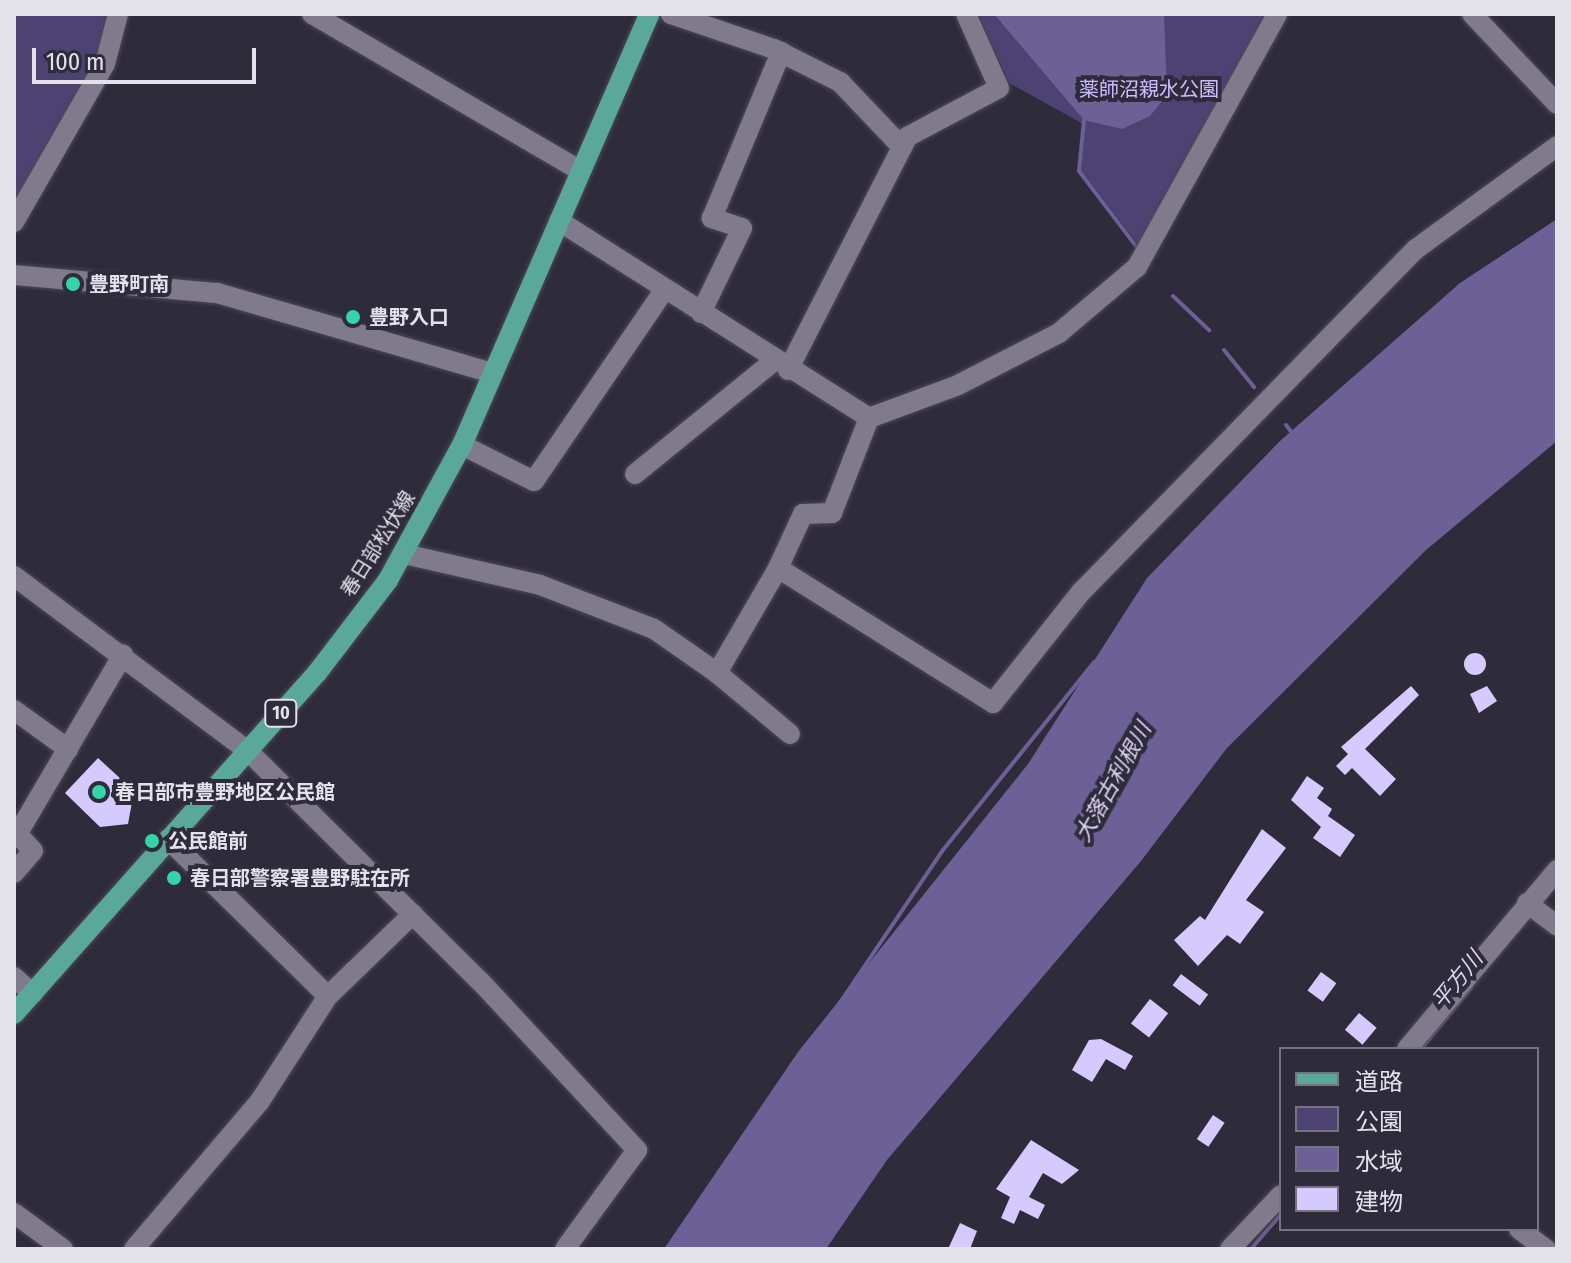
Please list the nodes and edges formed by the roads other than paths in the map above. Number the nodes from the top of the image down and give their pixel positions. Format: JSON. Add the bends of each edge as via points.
{"nodes":[{"id":1,"x":118,"y":14,"type":"edge"},
{"id":2,"x":312,"y":14,"type":"edge"},
{"id":3,"x":649,"y":14,"type":"edge"},
{"id":4,"x":671,"y":14,"type":"edge"},
{"id":5,"x":966,"y":14,"type":"edge"},
{"id":6,"x":1277,"y":14,"type":"edge"},
{"id":7,"x":1472,"y":14,"type":"edge"},
{"id":8,"x":781,"y":52,"type":"junction"},
{"id":9,"x":1557,"y":104,"type":"edge"},
{"id":10,"x":1557,"y":146,"type":"edge"},
{"id":11,"x":902,"y":147,"type":"junction"},
{"id":12,"x":581,"y":171,"type":"junction"},
{"id":13,"x":559,"y":221,"type":"junction"},
{"id":14,"x":14,"y":222,"type":"edge"},
{"id":15,"x":14,"y":275,"type":"edge"},
{"id":16,"x":665,"y":289,"type":"junction"},
{"id":17,"x":701,"y":313,"type":"junction"},
{"id":18,"x":781,"y":365,"type":"junction"},
{"id":19,"x":493,"y":373,"type":"junction"},
{"id":20,"x":869,"y":418,"type":"junction"},
{"id":21,"x":462,"y":445,"type":"junction"},
{"id":22,"x":635,"y":474,"type":"dead end"},
{"id":23,"x":404,"y":554,"type":"junction"},
{"id":24,"x":778,"y":568,"type":"junction"},
{"id":25,"x":14,"y":576,"type":"edge"},
{"id":26,"x":123,"y":655,"type":"junction"},
{"id":27,"x":717,"y":673,"type":"junction"},
{"id":28,"x":14,"y":710,"type":"edge"},
{"id":29,"x":790,"y":734,"type":"dead end"},
{"id":30,"x":68,"y":749,"type":"junction"},
{"id":31,"x":247,"y":750,"type":"junction"},
{"id":32,"x":16,"y":832,"type":"edge"},
{"id":33,"x":168,"y":839,"type":"junction"},
{"id":34,"x":1557,"y":870,"type":"edge"},
{"id":35,"x":14,"y":873,"type":"edge"},
{"id":36,"x":1527,"y":903,"type":"junction"},
{"id":37,"x":413,"y":914,"type":"junction"},
{"id":38,"x":1557,"y":926,"type":"edge"},
{"id":39,"x":14,"y":977,"type":"edge"},
{"id":40,"x":33,"y":994,"type":"junction"},
{"id":41,"x":328,"y":996,"type":"junction"},
{"id":42,"x":14,"y":1014,"type":"edge"},
{"id":43,"x":1409,"y":1047,"type":"edge"},
{"id":44,"x":1279,"y":1197,"type":"edge"},
{"id":45,"x":14,"y":1213,"type":"edge"},
{"id":46,"x":1522,"y":1231,"type":"edge"},
{"id":47,"x":63,"y":1249,"type":"edge"},
{"id":48,"x":134,"y":1249,"type":"edge"},
{"id":49,"x":565,"y":1249,"type":"edge"},
{"id":50,"x":1230,"y":1249,"type":"edge"},
{"id":51,"x":1546,"y":1249,"type":"edge"}],
"edges":[{"from":1,"to":14,"type":"street","via":[[105,64]]},
{"from":2,"to":12,"type":"street"},
{"from":3,"to":12,"type":"main road","name":"春日部松伏線","number":"10"},
{"from":4,"to":8,"type":"street"},
{"from":5,"to":11,"type":"street","via":[[999,88],[938,115]]},
{"from":6,"to":20,"type":"street","via":[[1138,265],[1059,333],[958,385]]},
{"from":7,"to":9,"type":"street"},
{"from":8,"to":11,"type":"street","via":[[840,82]]},
{"from":8,"to":17,"type":"street","via":[[712,218],[742,228]]},
{"from":10,"to":24,"type":"street","via":[[1405,260],[1081,592],[993,703]]},
{"from":11,"to":18,"type":"street"},
{"from":12,"to":13,"type":"main road","name":"春日部松伏線","number":"10"},
{"from":13,"to":16,"type":"street"},
{"from":13,"to":19,"type":"main road","name":"春日部松伏線","number":"10"},
{"from":15,"to":19,"type":"street","via":[[217,293]]},
{"from":16,"to":17,"type":"street"},
{"from":16,"to":21,"type":"street","via":[[534,481]]},
{"from":17,"to":18,"type":"street"},
{"from":18,"to":20,"type":"street"},
{"from":18,"to":22,"type":"street"},
{"from":19,"to":21,"type":"main road","name":"春日部松伏線","number":"10"},
{"from":20,"to":24,"type":"street","via":[[832,513],[803,514]]},
{"from":21,"to":23,"type":"main road","name":"春日部松伏線","number":"10"},
{"from":23,"to":27,"type":"street","via":[[540,585],[654,629]]},
{"from":23,"to":31,"type":"main road","name":"春日部松伏線","number":"10","via":[[317,673]]},
{"from":24,"to":27,"type":"street"},
{"from":25,"to":26,"type":"street"},
{"from":26,"to":30,"type":"street"},
{"from":26,"to":31,"type":"street"},
{"from":27,"to":29,"type":"street"},
{"from":28,"to":30,"type":"street"},
{"from":30,"to":32,"type":"street"},
{"from":31,"to":33,"type":"main road","name":"春日部松伏線","number":"10"},
{"from":31,"to":37,"type":"street"},
{"from":32,"to":35,"type":"street","via":[[33,851]]},
{"from":33,"to":40,"type":"main road","name":"春日部松伏線","number":"10"},
{"from":33,"to":41,"type":"street"},
{"from":34,"to":36,"type":"street"},
{"from":36,"to":38,"type":"street"},
{"from":36,"to":43,"type":"street"},
{"from":37,"to":41,"type":"street"},
{"from":37,"to":49,"type":"street","via":[[637,1150]]},
{"from":39,"to":40,"type":"street"},
{"from":40,"to":42,"type":"main road","name":"春日部松伏線","number":"10"},
{"from":41,"to":48,"type":"street","via":[[260,1101]]},
{"from":44,"to":50,"type":"street"},
{"from":45,"to":47,"type":"street"},
{"from":46,"to":51,"type":"street"}]}
